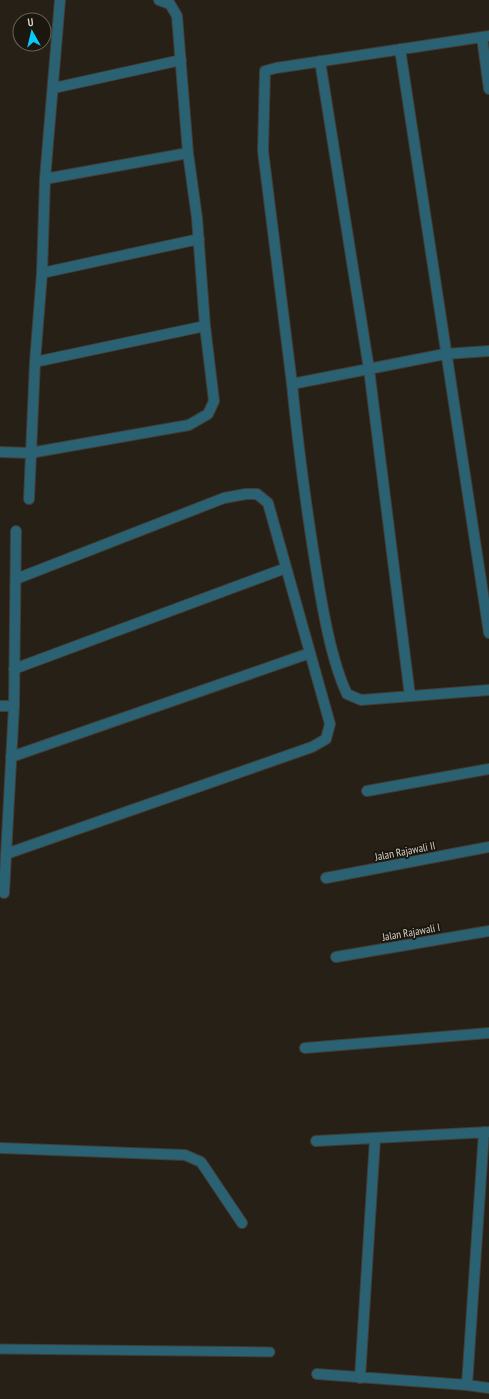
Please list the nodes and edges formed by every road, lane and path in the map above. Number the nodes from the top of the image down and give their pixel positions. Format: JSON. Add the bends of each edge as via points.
{"nodes":[{"id":1,"x":60,"y":0,"type":"edge"},
{"id":2,"x":159,"y":0,"type":"edge"},
{"id":3,"x":486,"y":36,"type":"edge"},
{"id":4,"x":400,"y":49,"type":"junction"},
{"id":5,"x":181,"y":60,"type":"junction"},
{"id":6,"x":320,"y":61,"type":"junction"},
{"id":7,"x":54,"y":88,"type":"junction"},
{"id":8,"x":489,"y":89,"type":"edge"},
{"id":9,"x":188,"y":153,"type":"junction"},
{"id":10,"x":45,"y":179,"type":"junction"},
{"id":11,"x":199,"y":240,"type":"junction"},
{"id":12,"x":42,"y":273,"type":"junction"},
{"id":13,"x":205,"y":326,"type":"junction"},
{"id":14,"x":489,"y":351,"type":"edge"},
{"id":15,"x":445,"y":354,"type":"junction"},
{"id":16,"x":34,"y":362,"type":"junction"},
{"id":17,"x":368,"y":369,"type":"junction"},
{"id":18,"x":292,"y":384,"type":"junction"},
{"id":19,"x":0,"y":452,"type":"edge"},
{"id":20,"x":30,"y":453,"type":"junction"},
{"id":21,"x":29,"y":499,"type":"dead end"},
{"id":22,"x":16,"y":531,"type":"dead end"},
{"id":23,"x":286,"y":568,"type":"junction"},
{"id":24,"x":16,"y":579,"type":"junction"},
{"id":25,"x":489,"y":633,"type":"edge"},
{"id":26,"x":310,"y":653,"type":"junction"},
{"id":27,"x":14,"y":669,"type":"junction"},
{"id":28,"x":489,"y":690,"type":"edge"},
{"id":29,"x":410,"y":696,"type":"junction"},
{"id":30,"x":0,"y":706,"type":"edge"},
{"id":31,"x":14,"y":706,"type":"junction"},
{"id":32,"x":11,"y":757,"type":"junction"},
{"id":33,"x":489,"y":769,"type":"edge"},
{"id":34,"x":367,"y":791,"type":"dead end"},
{"id":35,"x":489,"y":847,"type":"edge"},
{"id":36,"x":6,"y":854,"type":"junction"},
{"id":37,"x":326,"y":878,"type":"dead end"},
{"id":38,"x":4,"y":893,"type":"dead end"},
{"id":39,"x":489,"y":931,"type":"edge"},
{"id":40,"x":336,"y":957,"type":"dead end"},
{"id":41,"x":489,"y":1033,"type":"edge"},
{"id":42,"x":305,"y":1048,"type":"dead end"},
{"id":43,"x":487,"y":1132,"type":"edge"},
{"id":44,"x":375,"y":1139,"type":"junction"},
{"id":45,"x":316,"y":1141,"type":"dead end"},
{"id":46,"x":0,"y":1148,"type":"edge"},
{"id":47,"x":242,"y":1223,"type":"dead end"},
{"id":48,"x":0,"y":1350,"type":"edge"},
{"id":49,"x":270,"y":1352,"type":"dead end"},
{"id":50,"x":317,"y":1374,"type":"dead end"},
{"id":51,"x":360,"y":1378,"type":"junction"},
{"id":52,"x":467,"y":1385,"type":"junction"},
{"id":53,"x":489,"y":1388,"type":"edge"}],
"edges":[{"from":1,"to":7,"type":"street"},
{"from":2,"to":5,"type":"street","via":[[170,4],[177,16]]},
{"from":3,"to":4,"type":"street"},
{"from":3,"to":8,"type":"street"},
{"from":4,"to":6,"type":"street"},
{"from":4,"to":15,"type":"street"},
{"from":5,"to":7,"type":"street"},
{"from":5,"to":9,"type":"street"},
{"from":6,"to":17,"type":"street"},
{"from":6,"to":18,"type":"street","via":[[264,71],[263,151]]},
{"from":7,"to":10,"type":"street"},
{"from":9,"to":10,"type":"street"},
{"from":9,"to":11,"type":"street"},
{"from":10,"to":12,"type":"street"},
{"from":11,"to":12,"type":"street"},
{"from":11,"to":13,"type":"street"},
{"from":12,"to":16,"type":"street"},
{"from":13,"to":16,"type":"street"},
{"from":13,"to":20,"type":"street","via":[[214,401],[208,414],[189,425]]},
{"from":14,"to":15,"type":"street"},
{"from":15,"to":17,"type":"street"},
{"from":15,"to":25,"type":"street"},
{"from":16,"to":20,"type":"street"},
{"from":17,"to":18,"type":"street"},
{"from":17,"to":29,"type":"street"},
{"from":18,"to":29,"type":"street","via":[[301,470],[323,607],[341,682],[347,694],[361,700]]},
{"from":19,"to":20,"type":"street"},
{"from":20,"to":21,"type":"street"},
{"from":22,"to":24,"type":"street"},
{"from":23,"to":24,"type":"street","via":[[268,503],[258,494],[246,494],[224,498]]},
{"from":23,"to":26,"type":"street"},
{"from":23,"to":27,"type":"street"},
{"from":24,"to":27,"type":"street"},
{"from":26,"to":32,"type":"street"},
{"from":26,"to":36,"type":"street","via":[[330,724],[326,739],[312,747]]},
{"from":27,"to":31,"type":"street"},
{"from":28,"to":29,"type":"street"},
{"from":30,"to":31,"type":"street"},
{"from":31,"to":32,"type":"street"},
{"from":32,"to":36,"type":"street"},
{"from":33,"to":34,"type":"street"},
{"from":35,"to":37,"type":"street","name":"Jalan Rajawali II"},
{"from":36,"to":38,"type":"street"},
{"from":39,"to":40,"type":"street","name":"Jalan Rajawali I"},
{"from":41,"to":42,"type":"street"},
{"from":43,"to":44,"type":"street"},
{"from":43,"to":52,"type":"street"},
{"from":44,"to":45,"type":"street"},
{"from":44,"to":51,"type":"street"},
{"from":46,"to":47,"type":"street","via":[[185,1155],[201,1162]]},
{"from":48,"to":49,"type":"lane"},
{"from":50,"to":51,"type":"street"},
{"from":51,"to":52,"type":"street"},
{"from":52,"to":53,"type":"street"}]}
